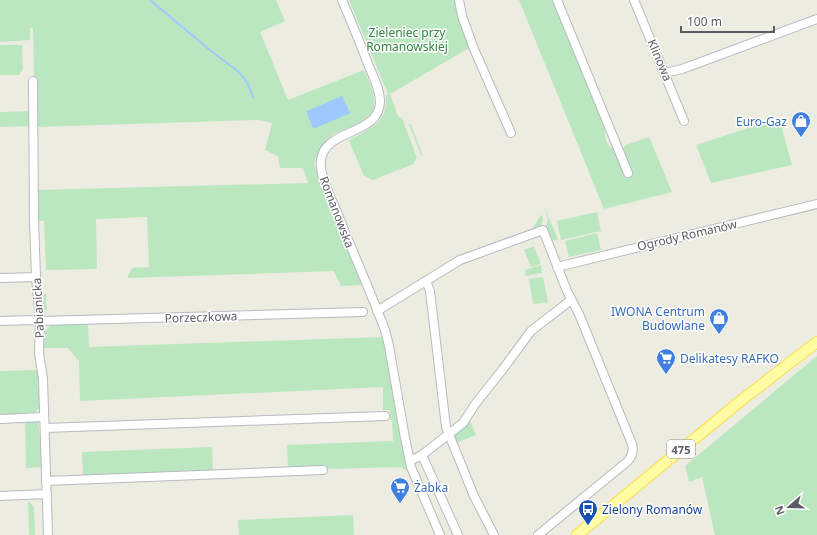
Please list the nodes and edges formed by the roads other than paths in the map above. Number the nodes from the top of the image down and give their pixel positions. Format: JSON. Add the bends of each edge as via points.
{"nodes":[{"id":1,"x":342,"y":0,"type":"edge"},
{"id":2,"x":459,"y":0,"type":"edge"},
{"id":3,"x":557,"y":0,"type":"edge"},
{"id":4,"x":634,"y":0,"type":"edge"},
{"id":5,"x":817,"y":19,"type":"edge"},
{"id":6,"x":665,"y":73,"type":"junction"},
{"id":7,"x":33,"y":81,"type":"dead end"},
{"id":8,"x":684,"y":121,"type":"dead end"},
{"id":9,"x":510,"y":133,"type":"dead end"},
{"id":10,"x":628,"y":173,"type":"dead end"},
{"id":11,"x":817,"y":204,"type":"edge"},
{"id":12,"x":557,"y":267,"type":"junction"},
{"id":13,"x":36,"y":277,"type":"junction"},
{"id":14,"x":0,"y":278,"type":"edge"},
{"id":15,"x":426,"y":281,"type":"junction"},
{"id":16,"x":570,"y":300,"type":"junction"},
{"id":17,"x":378,"y":311,"type":"junction"},
{"id":18,"x":363,"y":312,"type":"dead end"},
{"id":19,"x":0,"y":321,"type":"edge"},
{"id":20,"x":40,"y":321,"type":"junction"},
{"id":21,"x":817,"y":342,"type":"edge"},
{"id":22,"x":44,"y":416,"type":"junction"},
{"id":23,"x":385,"y":416,"type":"dead end"},
{"id":24,"x":0,"y":419,"type":"edge"},
{"id":25,"x":44,"y":428,"type":"junction"},
{"id":26,"x":449,"y":434,"type":"junction"},
{"id":27,"x":422,"y":455,"type":"junction"},
{"id":28,"x":410,"y":461,"type":"junction"},
{"id":29,"x":323,"y":470,"type":"dead end"},
{"id":30,"x":46,"y":480,"type":"junction"},
{"id":31,"x":47,"y":494,"type":"junction"},
{"id":32,"x":0,"y":496,"type":"edge"},
{"id":33,"x":48,"y":535,"type":"edge"},
{"id":34,"x":440,"y":535,"type":"edge"},
{"id":35,"x":458,"y":535,"type":"edge"},
{"id":36,"x":494,"y":535,"type":"edge"},
{"id":37,"x":538,"y":535,"type":"edge"},
{"id":38,"x":577,"y":535,"type":"edge"}],
"edges":[{"from":1,"to":17,"type":"street","name":"Romanowska","via":[[376,84],[380,102],[372,120],[328,145],[322,155],[321,166],[331,199]]},
{"from":2,"to":9,"type":"street","via":[[474,49]]},
{"from":3,"to":10,"type":"street"},
{"from":4,"to":6,"type":"street","name":"Klinowa"},
{"from":5,"to":6,"type":"street"},
{"from":6,"to":8,"type":"street","name":"Klinowa"},
{"from":7,"to":13,"type":"street","name":"Pabianicka"},
{"from":11,"to":12,"type":"street","name":"Ogrody Romanów"},
{"from":12,"to":15,"type":"street","via":[[542,230],[460,260]]},
{"from":12,"to":16,"type":"street"},
{"from":13,"to":14,"type":"street"},
{"from":13,"to":20,"type":"street","name":"Pabianicka"},
{"from":15,"to":17,"type":"street"},
{"from":15,"to":26,"type":"street","via":[[430,291]]},
{"from":16,"to":26,"type":"street","via":[[530,331],[463,422]]},
{"from":16,"to":37,"type":"street","via":[[579,314],[633,450],[628,461]]},
{"from":17,"to":28,"type":"street","name":"Romanowska","via":[[389,346]]},
{"from":18,"to":20,"type":"street","name":"Porzeczkowa"},
{"from":19,"to":20,"type":"street","name":"Porzeczkowa"},
{"from":20,"to":22,"type":"street","name":"Pabianicka","via":[[39,354]]},
{"from":21,"to":38,"type":"main road","number":"475"},
{"from":22,"to":24,"type":"street"},
{"from":22,"to":25,"type":"street","name":"Pabianicka"},
{"from":23,"to":25,"type":"street"},
{"from":25,"to":30,"type":"street","name":"Pabianicka"},
{"from":26,"to":27,"type":"street"},
{"from":26,"to":36,"type":"street","via":[[474,496]]},
{"from":27,"to":28,"type":"street"},
{"from":27,"to":35,"type":"street"},
{"from":28,"to":34,"type":"street","name":"Romanowska"},
{"from":29,"to":30,"type":"street"},
{"from":30,"to":31,"type":"street","name":"Pabianicka"},
{"from":31,"to":32,"type":"street"},
{"from":31,"to":33,"type":"street","name":"Pabianicka"}]}
